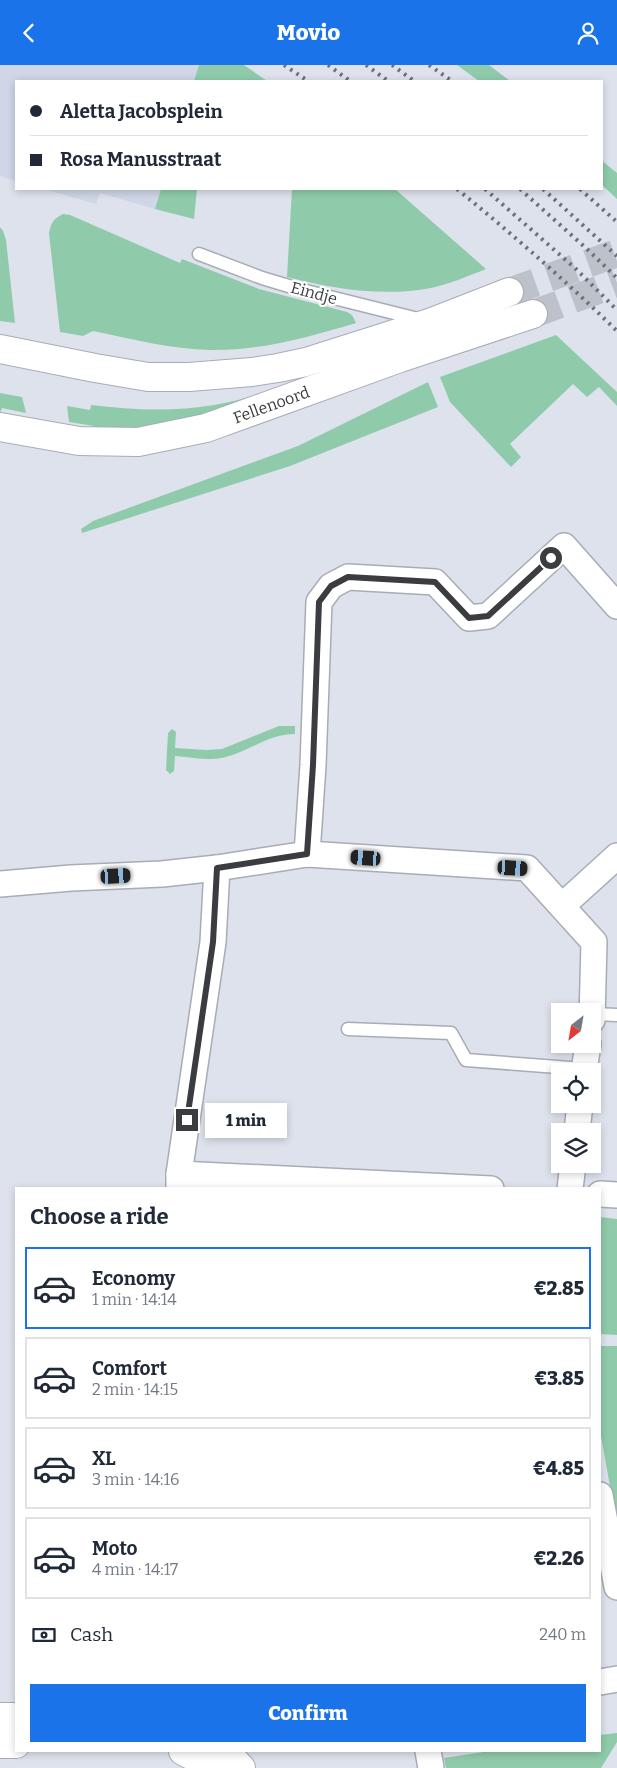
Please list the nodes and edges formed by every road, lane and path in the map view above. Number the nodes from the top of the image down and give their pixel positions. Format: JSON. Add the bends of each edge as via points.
{"nodes":[{"id":1,"x":199,"y":255,"type":"dead end"},
{"id":2,"x":509,"y":292,"type":"tunnel mouth"},
{"id":3,"x":533,"y":314,"type":"tunnel mouth"},
{"id":4,"x":432,"y":322,"type":"junction"},
{"id":5,"x":5,"y":350,"type":"edge"},
{"id":6,"x":12,"y":429,"type":"edge"},
{"id":7,"x":617,"y":606,"type":"edge"},
{"id":8,"x":307,"y":854,"type":"junction"},
{"id":9,"x":617,"y":856,"type":"edge"},
{"id":10,"x":0,"y":865,"type":"edge"},
{"id":11,"x":217,"y":868,"type":"junction"},
{"id":12,"x":71,"y":878,"type":"junction"},
{"id":13,"x":0,"y":884,"type":"edge"},
{"id":14,"x":562,"y":906,"type":"junction"},
{"id":15,"x":600,"y":1003,"type":"edge"},
{"id":16,"x":348,"y":1029,"type":"dead end"},
{"id":17,"x":551,"y":1067,"type":"edge"},
{"id":18,"x":572,"y":1173,"type":"edge"},
{"id":19,"x":179,"y":1182,"type":"edge"},
{"id":20,"x":401,"y":1187,"type":"edge"},
{"id":21,"x":570,"y":1187,"type":"edge"},
{"id":22,"x":601,"y":1194,"type":"edge"},
{"id":23,"x":617,"y":1195,"type":"edge"},
{"id":24,"x":601,"y":1500,"type":"edge"},
{"id":25,"x":617,"y":1585,"type":"edge"},
{"id":26,"x":617,"y":1679,"type":"edge"},
{"id":27,"x":601,"y":1682,"type":"edge"},
{"id":28,"x":0,"y":1717,"type":"edge"},
{"id":29,"x":15,"y":1717,"type":"edge"},
{"id":30,"x":0,"y":1744,"type":"edge"},
{"id":31,"x":15,"y":1744,"type":"edge"},
{"id":32,"x":185,"y":1752,"type":"edge"},
{"id":33,"x":226,"y":1752,"type":"edge"},
{"id":34,"x":428,"y":1752,"type":"edge"},
{"id":35,"x":212,"y":1768,"type":"edge"},
{"id":36,"x":241,"y":1768,"type":"edge"},
{"id":37,"x":431,"y":1768,"type":"edge"}],
"edges":[{"from":1,"to":4,"type":"lane","name":"Eindje","via":[[302,290]]},
{"from":2,"to":4,"type":"main road","name":"Fellenoord"},
{"from":3,"to":6,"type":"main road","name":"Fellenoord","via":[[206,428],[138,442],[79,441]]},
{"from":4,"to":5,"type":"main road","name":"Fellenoord","via":[[306,362],[252,372],[170,378],[148,377]]},
{"from":7,"to":8,"type":"street","via":[[568,542],[488,616],[469,618],[435,582],[348,577],[331,586],[319,602]]},
{"from":8,"to":11,"type":"street"},
{"from":8,"to":14,"type":"street","via":[[527,868]]},
{"from":9,"to":14,"type":"street"},
{"from":10,"to":12,"type":"street"},
{"from":11,"to":12,"type":"street"},
{"from":11,"to":19,"type":"street","via":[[213,942]]},
{"from":12,"to":13,"type":"street"},
{"from":14,"to":15,"type":"street","via":[[594,942]]},
{"from":16,"to":17,"type":"lane","via":[[451,1033],[466,1060]]},
{"from":18,"to":21,"type":"street"},
{"from":19,"to":20,"type":"street"},
{"from":22,"to":23,"type":"street"},
{"from":24,"to":25,"type":"street"},
{"from":26,"to":27,"type":"street"},
{"from":28,"to":29,"type":"main road"},
{"from":30,"to":31,"type":"main road"},
{"from":32,"to":35,"type":"main road"},
{"from":33,"to":36,"type":"main road"},
{"from":34,"to":37,"type":"street"}]}
